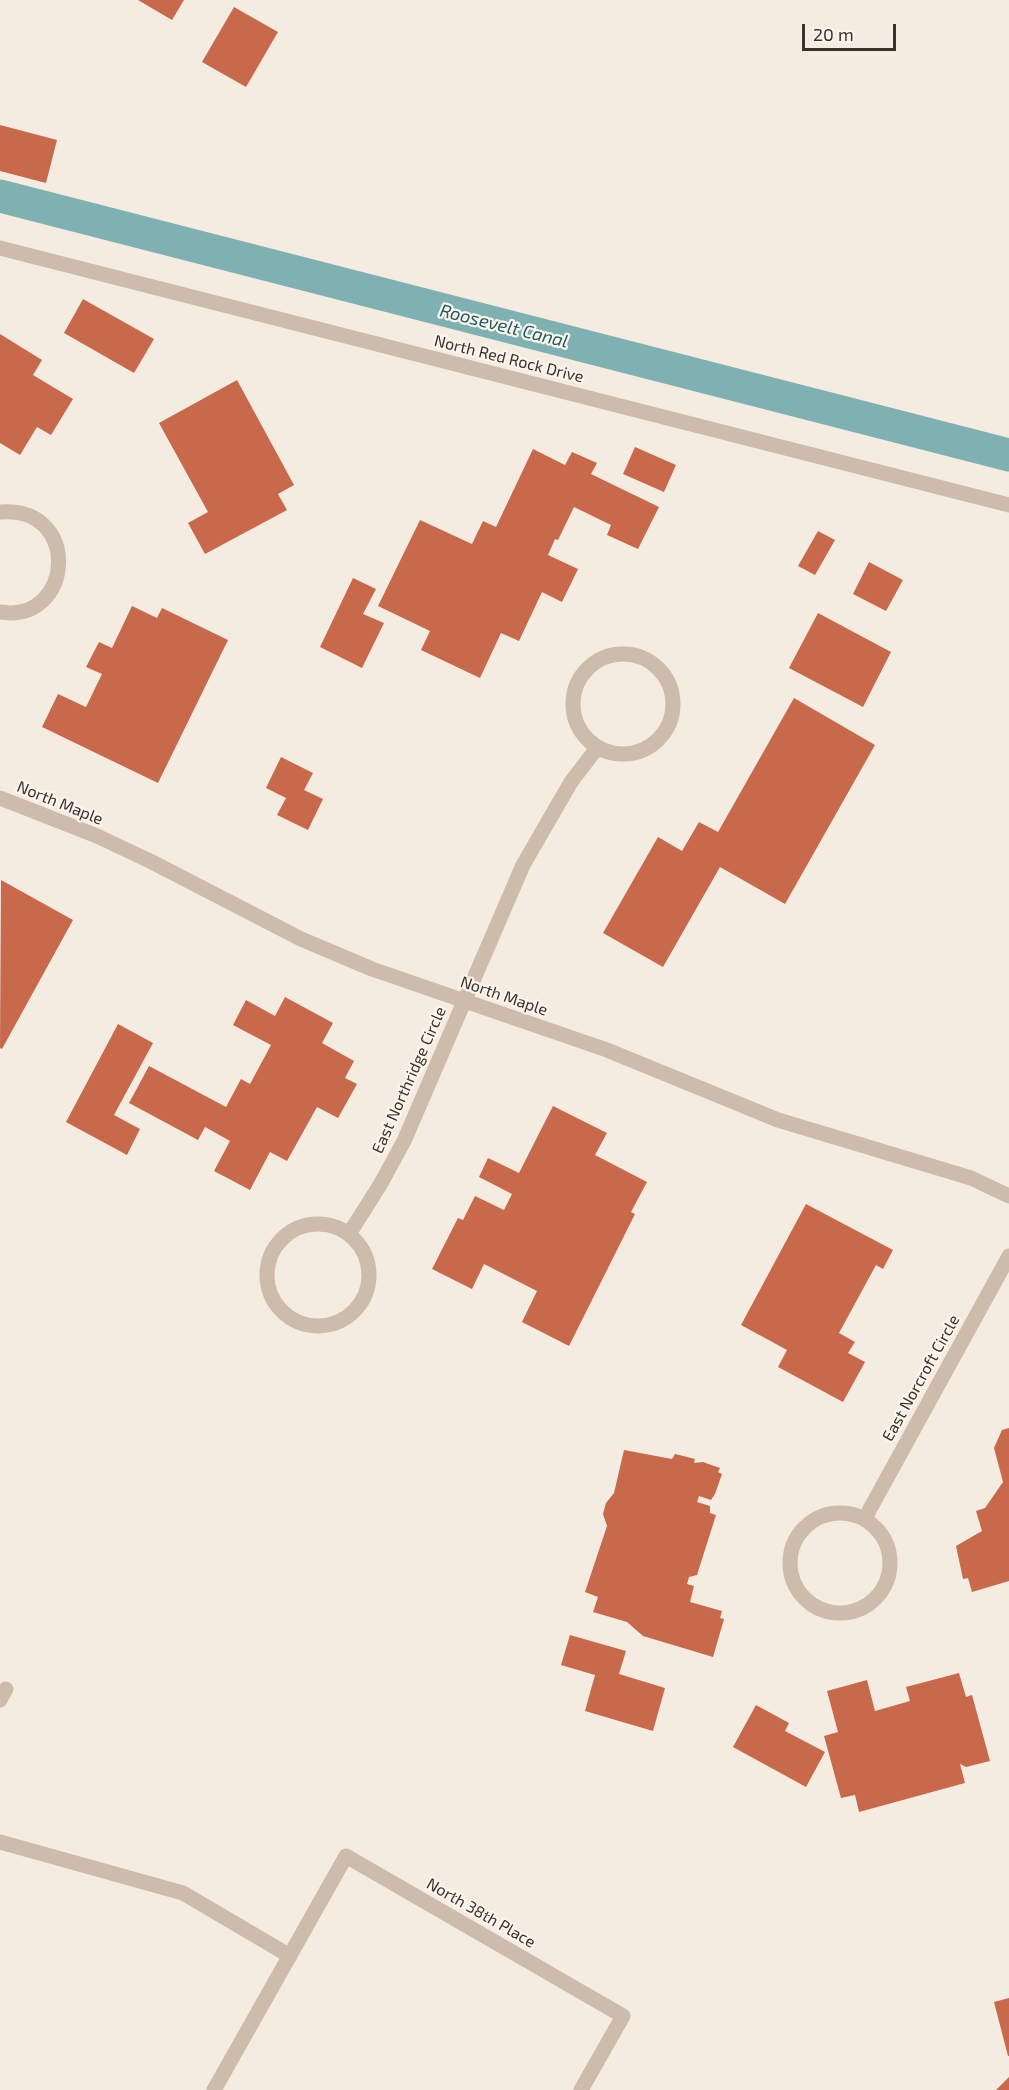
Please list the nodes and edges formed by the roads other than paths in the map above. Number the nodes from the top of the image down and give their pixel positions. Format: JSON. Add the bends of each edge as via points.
{"nodes":[{"id":1,"x":0,"y":248,"type":"edge"},
{"id":2,"x":1009,"y":505,"type":"edge"},
{"id":3,"x":0,"y":512,"type":"edge"},
{"id":4,"x":0,"y":612,"type":"edge"},
{"id":5,"x":597,"y":748,"type":"junction"},
{"id":6,"x":0,"y":798,"type":"edge"},
{"id":7,"x":464,"y":1001,"type":"junction"},
{"id":8,"x":1009,"y":1196,"type":"edge"},
{"id":9,"x":349,"y":1234,"type":"junction"},
{"id":10,"x":1009,"y":1256,"type":"edge"},
{"id":11,"x":865,"y":1518,"type":"junction"},
{"id":12,"x":0,"y":1842,"type":"edge"},
{"id":13,"x":290,"y":1956,"type":"junction"},
{"id":14,"x":214,"y":2090,"type":"edge"},
{"id":15,"x":581,"y":2090,"type":"edge"}],
"edges":[{"from":1,"to":2,"type":"street","name":"North Red Rock Drive"},
{"from":3,"to":4,"type":"street","via":[[17,512],[46,527],[60,557],[59,574],[40,603],[25,610]]},
{"from":5,"to":5,"type":"street","via":[[622,755],[639,752],[666,731],[674,699],[660,669],[647,659],[632,654],[600,659],[586,669],[577,683],[573,715],[580,732]]},
{"from":5,"to":7,"type":"street","name":"East Northridge Circle","via":[[571,783],[523,865]]},
{"from":6,"to":7,"type":"street","name":"North Maple","via":[[97,836],[301,939]]},
{"from":7,"to":8,"type":"street","name":"North Maple","via":[[607,1050],[778,1120],[971,1178]]},
{"from":7,"to":9,"type":"street","name":"East Northridge Circle","via":[[404,1141]]},
{"from":9,"to":9,"type":"street","via":[[327,1224],[310,1224],[282,1239],[272,1253],[268,1269],[275,1302],[286,1314],[301,1323],[335,1323],[350,1315],[361,1302],[368,1286],[369,1269],[364,1253]]},
{"from":10,"to":11,"type":"street","name":"East Norcroft Circle"},
{"from":11,"to":11,"type":"street","via":[[832,1512],[817,1517],[794,1541],[791,1574],[797,1590],[823,1611],[857,1611],[872,1603],[883,1590],[890,1574],[891,1557],[878,1528]]},
{"from":12,"to":13,"type":"street","via":[[183,1893]]},
{"from":13,"to":14,"type":"street","name":"North 38th Place"},
{"from":13,"to":15,"type":"street","name":"North 38th Place","via":[[346,1856],[623,2016]]}]}
